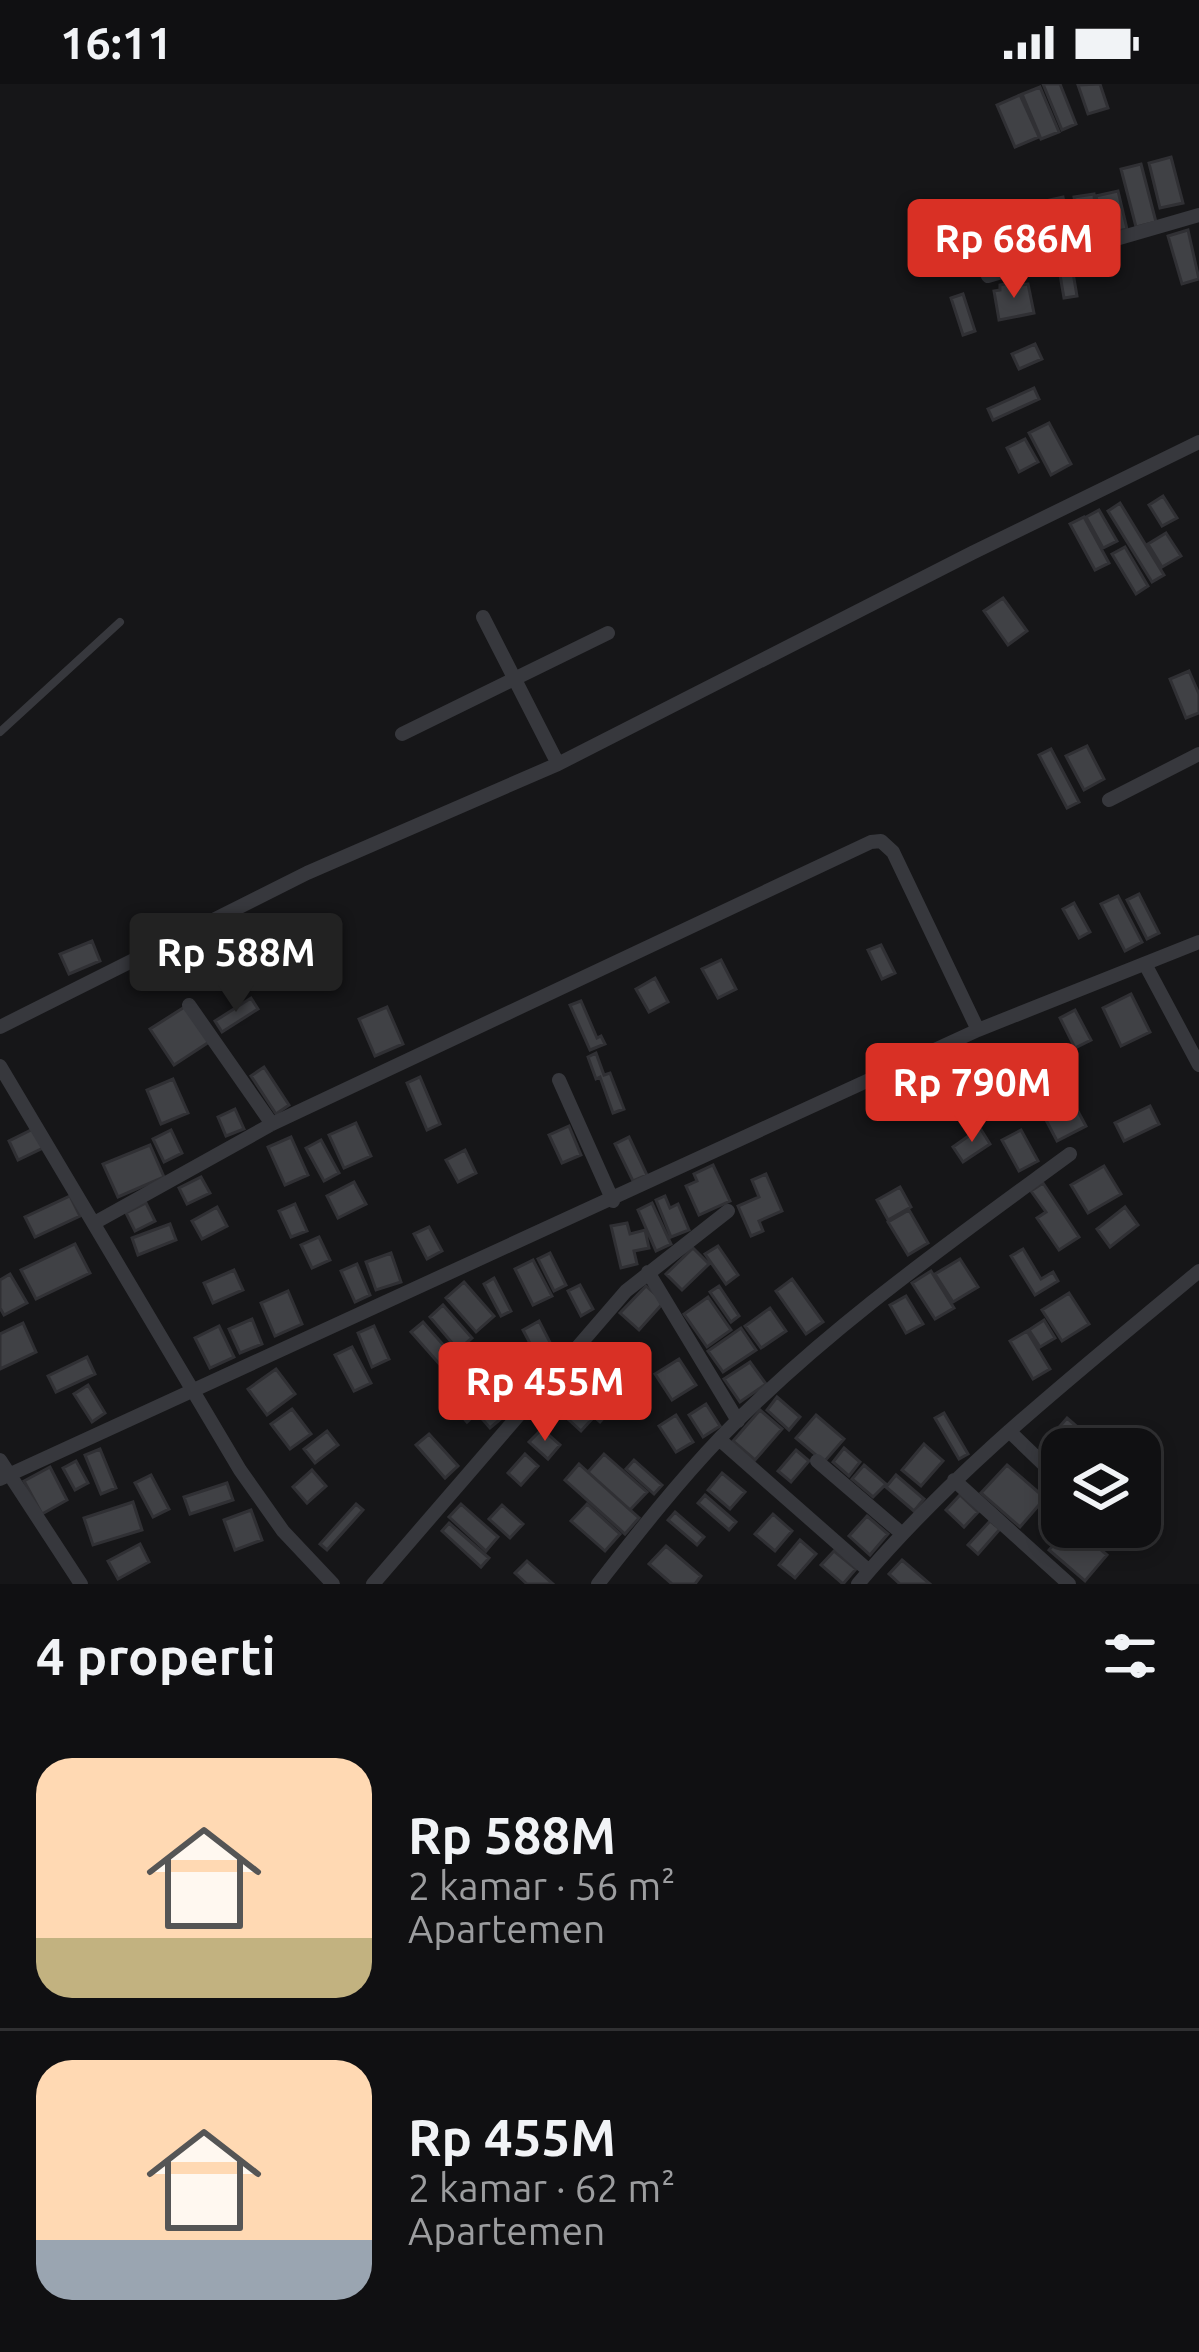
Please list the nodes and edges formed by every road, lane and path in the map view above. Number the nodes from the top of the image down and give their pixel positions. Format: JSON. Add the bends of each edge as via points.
{"nodes":[{"id":1,"x":1199,"y":215,"type":"edge"},
{"id":2,"x":988,"y":276,"type":"dead end"},
{"id":3,"x":1199,"y":442,"type":"edge"},
{"id":4,"x":483,"y":617,"type":"dead end"},
{"id":5,"x":120,"y":622,"type":"dead end"},
{"id":6,"x":608,"y":633,"type":"dead end"},
{"id":7,"x":517,"y":681,"type":"junction"},
{"id":8,"x":0,"y":732,"type":"edge"},
{"id":9,"x":402,"y":734,"type":"dead end"},
{"id":10,"x":1199,"y":754,"type":"edge"},
{"id":11,"x":558,"y":764,"type":"junction"},
{"id":12,"x":1109,"y":800,"type":"dead end"},
{"id":13,"x":1199,"y":942,"type":"edge"},
{"id":14,"x":1145,"y":964,"type":"junction"},
{"id":15,"x":189,"y":1005,"type":"dead end"},
{"id":16,"x":0,"y":1027,"type":"edge"},
{"id":17,"x":978,"y":1030,"type":"junction"},
{"id":18,"x":1199,"y":1065,"type":"edge"},
{"id":19,"x":0,"y":1066,"type":"edge"},
{"id":20,"x":560,"y":1080,"type":"dead end"},
{"id":21,"x":272,"y":1124,"type":"junction"},
{"id":22,"x":1070,"y":1154,"type":"dead end"},
{"id":23,"x":613,"y":1201,"type":"junction"},
{"id":24,"x":728,"y":1211,"type":"dead end"},
{"id":25,"x":96,"y":1222,"type":"junction"},
{"id":26,"x":1199,"y":1271,"type":"edge"},
{"id":27,"x":648,"y":1272,"type":"junction"},
{"id":28,"x":191,"y":1390,"type":"junction"},
{"id":29,"x":738,"y":1420,"type":"junction"},
{"id":30,"x":1009,"y":1431,"type":"junction"},
{"id":31,"x":719,"y":1438,"type":"junction"},
{"id":32,"x":0,"y":1460,"type":"edge"},
{"id":33,"x":817,"y":1461,"type":"dead end"},
{"id":34,"x":1041,"y":1462,"type":"edge"},
{"id":35,"x":5,"y":1477,"type":"edge"},
{"id":36,"x":954,"y":1480,"type":"junction"},
{"id":37,"x":900,"y":1532,"type":"junction"},
{"id":38,"x":869,"y":1570,"type":"junction"},
{"id":39,"x":81,"y":1584,"type":"edge"},
{"id":40,"x":333,"y":1584,"type":"edge"},
{"id":41,"x":373,"y":1584,"type":"edge"},
{"id":42,"x":598,"y":1584,"type":"edge"},
{"id":43,"x":858,"y":1584,"type":"edge"},
{"id":44,"x":1069,"y":1584,"type":"edge"}],
"edges":[{"from":1,"to":2,"type":"street"},
{"from":3,"to":11,"type":"street"},
{"from":4,"to":7,"type":"street"},
{"from":5,"to":8,"type":"lane"},
{"from":6,"to":7,"type":"street"},
{"from":7,"to":9,"type":"street"},
{"from":7,"to":11,"type":"street"},
{"from":10,"to":12,"type":"street"},
{"from":11,"to":16,"type":"street","via":[[307,873]]},
{"from":13,"to":14,"type":"street"},
{"from":14,"to":17,"type":"street"},
{"from":14,"to":18,"type":"street"},
{"from":15,"to":21,"type":"street"},
{"from":17,"to":21,"type":"street","via":[[893,852],[872,842]]},
{"from":17,"to":23,"type":"street"},
{"from":19,"to":25,"type":"street"},
{"from":20,"to":23,"type":"street"},
{"from":21,"to":25,"type":"street"},
{"from":22,"to":29,"type":"street","via":[[788,1372]]},
{"from":23,"to":28,"type":"street"},
{"from":24,"to":27,"type":"street"},
{"from":25,"to":28,"type":"street"},
{"from":26,"to":30,"type":"street"},
{"from":27,"to":29,"type":"street"},
{"from":27,"to":41,"type":"street"},
{"from":28,"to":35,"type":"street"},
{"from":28,"to":40,"type":"street","via":[[283,1531]]},
{"from":29,"to":31,"type":"street"},
{"from":30,"to":34,"type":"street"},
{"from":30,"to":36,"type":"street"},
{"from":31,"to":38,"type":"street"},
{"from":31,"to":42,"type":"street"},
{"from":32,"to":35,"type":"street"},
{"from":33,"to":37,"type":"street"},
{"from":35,"to":39,"type":"street"},
{"from":36,"to":37,"type":"street"},
{"from":36,"to":44,"type":"street"},
{"from":37,"to":38,"type":"street"},
{"from":38,"to":43,"type":"street"}]}
